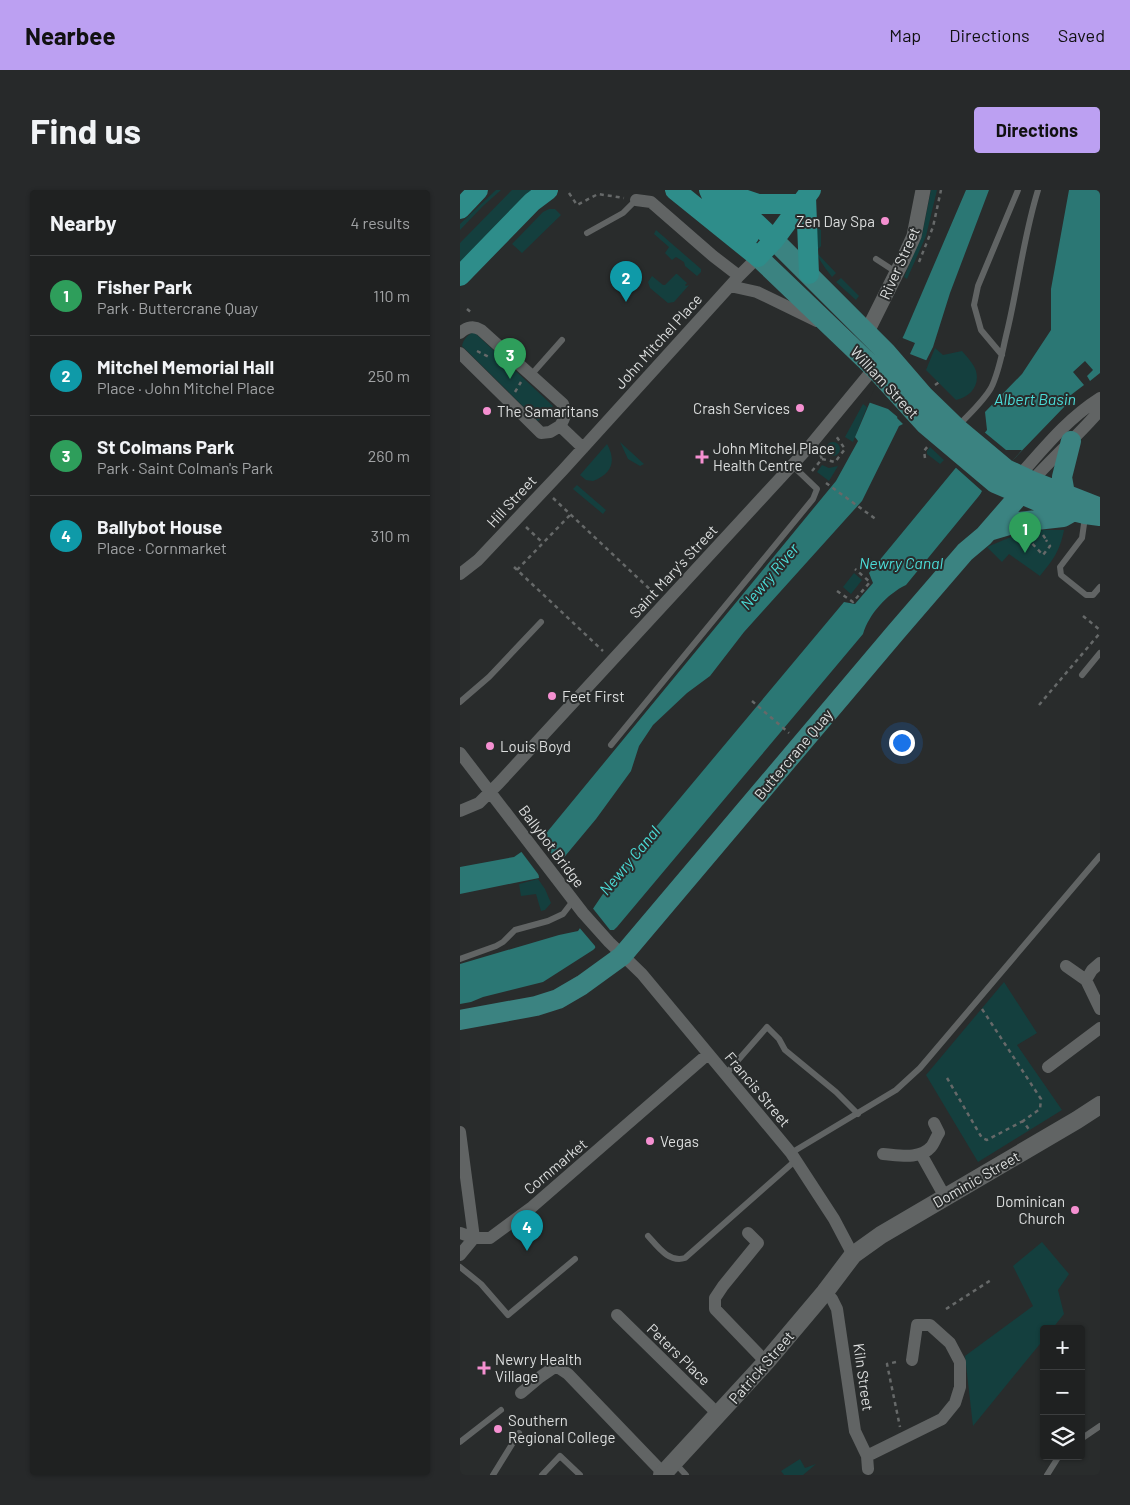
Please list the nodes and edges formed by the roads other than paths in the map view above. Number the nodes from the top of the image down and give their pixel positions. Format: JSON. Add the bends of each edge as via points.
{"nodes":[{"id":1,"x":547,"y":190,"type":"edge"},
{"id":2,"x":675,"y":190,"type":"edge"},
{"id":3,"x":710,"y":190,"type":"edge"},
{"id":4,"x":717,"y":190,"type":"edge"},
{"id":5,"x":923,"y":190,"type":"edge"},
{"id":6,"x":1018,"y":190,"type":"edge"},
{"id":7,"x":1038,"y":190,"type":"edge"},
{"id":8,"x":473,"y":191,"type":"edge"},
{"id":9,"x":806,"y":197,"type":"edge"},
{"id":10,"x":636,"y":200,"type":"joint"},
{"id":11,"x":460,"y":209,"type":"edge"},
{"id":12,"x":587,"y":232,"type":"dead end"},
{"id":13,"x":774,"y":240,"type":"junction"},
{"id":14,"x":758,"y":257,"type":"junction"},
{"id":15,"x":876,"y":259,"type":"dead end"},
{"id":16,"x":897,"y":273,"type":"junction"},
{"id":17,"x":810,"y":274,"type":"junction"},
{"id":18,"x":460,"y":276,"type":"edge"},
{"id":19,"x":735,"y":281,"type":"junction"},
{"id":20,"x":835,"y":330,"type":"junction"},
{"id":21,"x":461,"y":331,"type":"edge"},
{"id":22,"x":867,"y":332,"type":"junction"},
{"id":23,"x":562,"y":340,"type":"dead end"},
{"id":24,"x":466,"y":355,"type":"edge"},
{"id":25,"x":1002,"y":355,"type":"junction"},
{"id":26,"x":876,"y":370,"type":"junction"},
{"id":27,"x":525,"y":377,"type":"junction"},
{"id":28,"x":1100,"y":398,"type":"edge"},
{"id":29,"x":1100,"y":410,"type":"edge"},
{"id":30,"x":560,"y":426,"type":"junction"},
{"id":31,"x":950,"y":432,"type":"junction"},
{"id":32,"x":1071,"y":440,"type":"junction"},
{"id":33,"x":583,"y":448,"type":"junction"},
{"id":34,"x":792,"y":466,"type":"junction"},
{"id":35,"x":1013,"y":482,"type":"junction"},
{"id":36,"x":1085,"y":507,"type":"edge"},
{"id":37,"x":989,"y":531,"type":"junction"},
{"id":38,"x":965,"y":552,"type":"junction"},
{"id":39,"x":460,"y":574,"type":"edge"},
{"id":40,"x":1100,"y":587,"type":"edge"},
{"id":41,"x":541,"y":622,"type":"dead end"},
{"id":42,"x":1100,"y":653,"type":"edge"},
{"id":43,"x":1082,"y":675,"type":"dead end"},
{"id":44,"x":460,"y":702,"type":"edge"},
{"id":45,"x":611,"y":745,"type":"dead end"},
{"id":46,"x":460,"y":752,"type":"edge"},
{"id":47,"x":491,"y":792,"type":"junction"},
{"id":48,"x":460,"y":811,"type":"edge"},
{"id":49,"x":1100,"y":856,"type":"edge"},
{"id":50,"x":570,"y":906,"type":"junction"},
{"id":51,"x":615,"y":949,"type":"junction"},
{"id":52,"x":460,"y":959,"type":"edge"},
{"id":53,"x":1100,"y":963,"type":"edge"},
{"id":54,"x":1066,"y":966,"type":"dead end"},
{"id":55,"x":1086,"y":980,"type":"junction"},
{"id":56,"x":1100,"y":1009,"type":"edge"},
{"id":57,"x":460,"y":1020,"type":"edge"},
{"id":58,"x":1100,"y":1028,"type":"edge"},
{"id":59,"x":708,"y":1054,"type":"junction"},
{"id":60,"x":1048,"y":1066,"type":"dead end"},
{"id":61,"x":726,"y":1074,"type":"junction"},
{"id":62,"x":1100,"y":1104,"type":"edge"},
{"id":63,"x":858,"y":1114,"type":"junction"},
{"id":64,"x":934,"y":1123,"type":"dead end"},
{"id":65,"x":460,"y":1132,"type":"edge"},
{"id":66,"x":884,"y":1154,"type":"dead end"},
{"id":67,"x":921,"y":1154,"type":"junction"},
{"id":68,"x":793,"y":1157,"type":"junction"},
{"id":69,"x":945,"y":1197,"type":"junction"},
{"id":70,"x":460,"y":1233,"type":"edge"},
{"id":71,"x":748,"y":1233,"type":"dead end"},
{"id":72,"x":648,"y":1236,"type":"dead end"},
{"id":73,"x":474,"y":1238,"type":"junction"},
{"id":74,"x":460,"y":1255,"type":"edge"},
{"id":75,"x":853,"y":1255,"type":"junction"},
{"id":76,"x":575,"y":1260,"type":"dead end"},
{"id":77,"x":460,"y":1267,"type":"edge"},
{"id":78,"x":826,"y":1292,"type":"junction"},
{"id":79,"x":617,"y":1315,"type":"dead end"},
{"id":80,"x":912,"y":1360,"type":"dead end"},
{"id":81,"x":766,"y":1362,"type":"junction"},
{"id":82,"x":522,"y":1393,"type":"dead end"},
{"id":83,"x":501,"y":1410,"type":"dead end"},
{"id":84,"x":719,"y":1415,"type":"junction"},
{"id":85,"x":1100,"y":1426,"type":"edge"},
{"id":86,"x":519,"y":1434,"type":"dead end"},
{"id":87,"x":1085,"y":1436,"type":"edge"},
{"id":88,"x":460,"y":1442,"type":"edge"},
{"id":89,"x":1056,"y":1460,"type":"edge"},
{"id":90,"x":671,"y":1471,"type":"edge"},
{"id":91,"x":493,"y":1475,"type":"edge"},
{"id":92,"x":542,"y":1475,"type":"edge"},
{"id":93,"x":580,"y":1475,"type":"edge"},
{"id":94,"x":1047,"y":1475,"type":"edge"}],
"edges":[{"from":1,"to":18,"type":"highway"},
{"from":2,"to":14,"type":"highway"},
{"from":3,"to":13,"type":"highway","via":[[754,220]]},
{"from":3,"to":14,"type":"highway","via":[[712,199],[759,248]]},
{"from":4,"to":9,"type":"highway","via":[[758,204]]},
{"from":5,"to":16,"type":"street","name":"River Street","via":[[914,236]]},
{"from":6,"to":25,"type":"lane","via":[[978,286],[974,305],[981,330]]},
{"from":7,"to":25,"type":"lane"},
{"from":8,"to":11,"type":"highway"},
{"from":9,"to":13,"type":"highway"},
{"from":9,"to":17,"type":"highway"},
{"from":10,"to":12,"type":"lane","via":[[622,213]]},
{"from":10,"to":19,"type":"street","via":[[651,202],[713,256]]},
{"from":13,"to":14,"type":"highway"},
{"from":13,"to":17,"type":"main road","name":"William Street"},
{"from":14,"to":19,"type":"street","name":"John Mitchel Place"},
{"from":14,"to":20,"type":"main road","name":"William Street"},
{"from":15,"to":16,"type":"lane"},
{"from":16,"to":22,"type":"street","name":"River Street"},
{"from":17,"to":22,"type":"main road","name":"William Street"},
{"from":19,"to":20,"type":"street"},
{"from":19,"to":33,"type":"street","name":"John Mitchel Place"},
{"from":20,"to":26,"type":"main road","name":"William Street"},
{"from":21,"to":27,"type":"street","via":[[475,327]]},
{"from":22,"to":31,"type":"main road","name":"William Street","via":[[917,388]]},
{"from":23,"to":27,"type":"lane"},
{"from":24,"to":30,"type":"street","via":[[541,433]]},
{"from":25,"to":31,"type":"lane","via":[[990,388]]},
{"from":26,"to":31,"type":"main road","name":"William Street","via":[[921,420]]},
{"from":26,"to":34,"type":"street","name":"Saint Mary's Street"},
{"from":27,"to":30,"type":"street","via":[[563,404],[565,418]]},
{"from":28,"to":35,"type":"street","via":[[1063,426]]},
{"from":29,"to":32,"type":"street"},
{"from":30,"to":33,"type":"street"},
{"from":31,"to":35,"type":"main road","name":"William Street"},
{"from":32,"to":35,"type":"street"},
{"from":32,"to":36,"type":"main road","via":[[1062,477]]},
{"from":33,"to":39,"type":"street","name":"Hill Street","via":[[478,560]]},
{"from":34,"to":45,"type":"lane","via":[[816,489],[813,499]]},
{"from":34,"to":47,"type":"street","name":"Saint Mary's Street"},
{"from":35,"to":36,"type":"main road","name":"William Street","via":[[1042,503]]},
{"from":35,"to":37,"type":"main road","name":"Buttercrane Quay"},
{"from":35,"to":38,"type":"main road","name":"Buttercrane Quay","via":[[974,528]]},
{"from":36,"to":37,"type":"main road","via":[[1063,517],[1019,522]]},
{"from":36,"to":40,"type":"lane","via":[[1082,538],[1060,567],[1061,575],[1086,596],[1094,594]]},
{"from":37,"to":38,"type":"main road","name":"Buttercrane Quay"},
{"from":38,"to":51,"type":"main road","name":"Buttercrane Quay"},
{"from":41,"to":44,"type":"lane","via":[[489,677]]},
{"from":42,"to":43,"type":"lane"},
{"from":46,"to":47,"type":"street","name":"Ballybot Bridge"},
{"from":47,"to":48,"type":"street","name":"Saint Mary's Street","via":[[479,803]]},
{"from":47,"to":50,"type":"street","name":"Ballybot Bridge"},
{"from":49,"to":63,"type":"lane","via":[[920,1068],[896,1090]]},
{"from":50,"to":51,"type":"street","name":"Ballybot Bridge"},
{"from":50,"to":52,"type":"lane","via":[[548,921],[515,930],[496,946]]},
{"from":51,"to":57,"type":"main road","name":"Buttercrane Quay","via":[[582,985],[558,1000]]},
{"from":51,"to":59,"type":"street","name":"Francis Street","via":[[642,974]]},
{"from":53,"to":55,"type":"street"},
{"from":54,"to":55,"type":"street"},
{"from":55,"to":56,"type":"street"},
{"from":58,"to":60,"type":"street"},
{"from":59,"to":61,"type":"street","name":"Francis Street"},
{"from":59,"to":73,"type":"street","name":"Cornmarket","via":[[526,1212],[490,1238]]},
{"from":61,"to":63,"type":"lane","via":[[766,1027],[785,1050]]},
{"from":61,"to":68,"type":"street","name":"Francis Street"},
{"from":62,"to":69,"type":"main road","name":"Dominic Street"},
{"from":63,"to":68,"type":"lane"},
{"from":64,"to":67,"type":"street","via":[[939,1132],[931,1148]]},
{"from":65,"to":73,"type":"street"},
{"from":66,"to":67,"type":"street"},
{"from":67,"to":69,"type":"street"},
{"from":68,"to":72,"type":"lane","via":[[685,1258],[680,1260],[664,1254]]},
{"from":68,"to":75,"type":"street","name":"Francis Street","via":[[834,1219]]},
{"from":69,"to":75,"type":"main road","name":"Dominic Street"},
{"from":70,"to":73,"type":"street"},
{"from":71,"to":81,"type":"street","via":[[758,1243],[723,1286],[715,1298],[714,1309]]},
{"from":73,"to":74,"type":"street"},
{"from":75,"to":78,"type":"main road","name":"Patrick Street"},
{"from":76,"to":77,"type":"lane","via":[[508,1315],[481,1284]]},
{"from":78,"to":80,"type":"street","name":"Kiln Street","via":[[837,1309],[855,1431],[867,1462],[942,1419],[955,1402],[960,1387],[960,1362],[950,1343],[930,1326],[917,1325]]},
{"from":78,"to":81,"type":"main road","name":"Patrick Street"},
{"from":79,"to":84,"type":"street","name":"Peters Place"},
{"from":81,"to":84,"type":"main road","name":"Patrick Street"},
{"from":82,"to":90,"type":"street","via":[[556,1366]]},
{"from":83,"to":88,"type":"lane"},
{"from":84,"to":90,"type":"main road","name":"Patrick Street"},
{"from":85,"to":87,"type":"lane"},
{"from":86,"to":91,"type":"lane"},
{"from":89,"to":94,"type":"lane"},
{"from":92,"to":93,"type":"lane","via":[[560,1456]]}]}
